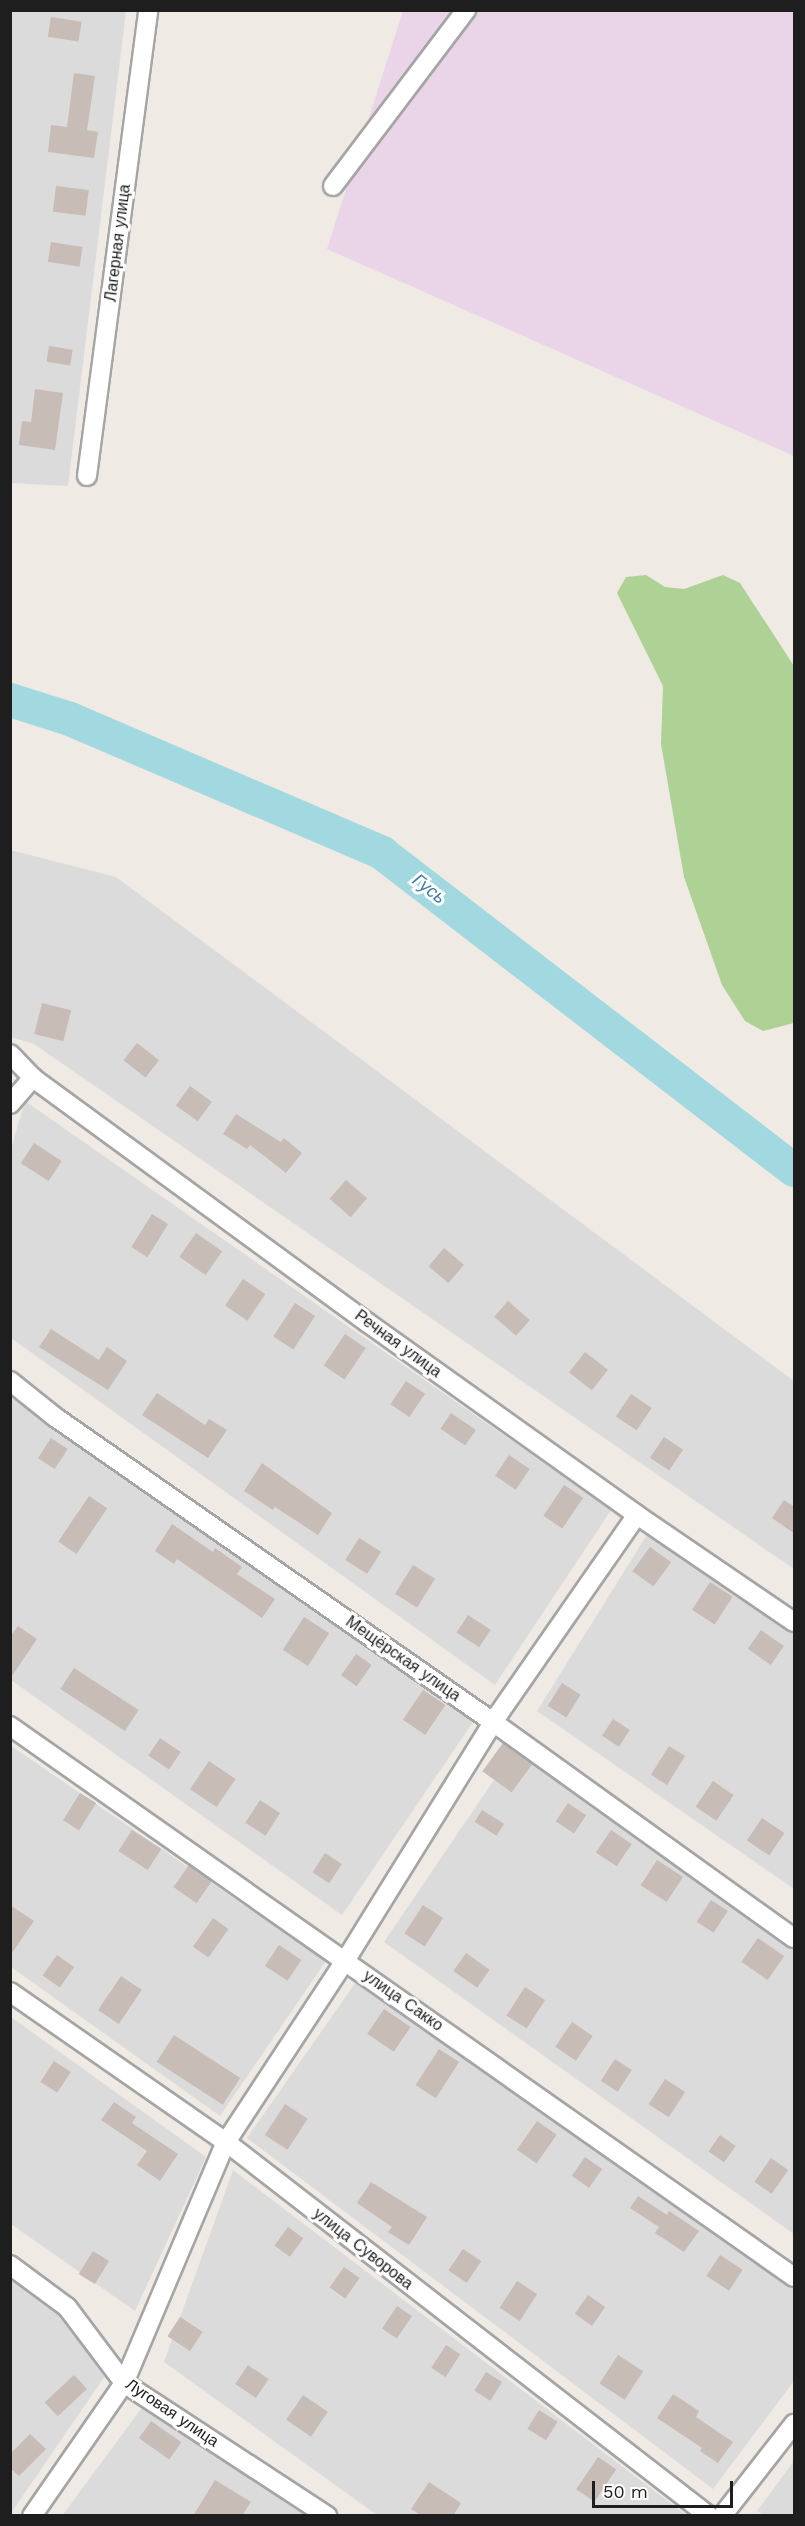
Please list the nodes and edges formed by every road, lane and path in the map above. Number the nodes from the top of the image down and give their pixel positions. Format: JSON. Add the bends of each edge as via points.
{"nodes":[{"id":1,"x":148,"y":10,"type":"edge"},
{"id":2,"x":466,"y":10,"type":"edge"},
{"id":3,"x":333,"y":186,"type":"dead end"},
{"id":4,"x":87,"y":476,"type":"dead end"},
{"id":5,"x":10,"y":1054,"type":"edge"},
{"id":6,"x":33,"y":1078,"type":"junction"},
{"id":7,"x":10,"y":1104,"type":"edge"},
{"id":8,"x":10,"y":1381,"type":"edge"},
{"id":9,"x":637,"y":1515,"type":"junction"},
{"id":10,"x":795,"y":1622,"type":"edge"},
{"id":11,"x":493,"y":1722,"type":"junction"},
{"id":12,"x":10,"y":1726,"type":"edge"},
{"id":13,"x":795,"y":1938,"type":"edge"},
{"id":14,"x":345,"y":1961,"type":"junction"},
{"id":15,"x":10,"y":1992,"type":"edge"},
{"id":16,"x":225,"y":2142,"type":"junction"},
{"id":17,"x":10,"y":2265,"type":"edge"},
{"id":18,"x":795,"y":2277,"type":"edge"},
{"id":19,"x":124,"y":2384,"type":"junction"},
{"id":20,"x":795,"y":2424,"type":"edge"},
{"id":21,"x":32,"y":2516,"type":"edge"},
{"id":22,"x":327,"y":2516,"type":"edge"},
{"id":23,"x":709,"y":2516,"type":"edge"},
{"id":24,"x":722,"y":2516,"type":"edge"}],
"edges":[{"from":1,"to":4,"type":"street","name":"Лагерная улица"},
{"from":2,"to":3,"type":"street"},
{"from":5,"to":6,"type":"street","name":"Речная улица"},
{"from":6,"to":7,"type":"street"},
{"from":6,"to":9,"type":"street","name":"Речная улица"},
{"from":8,"to":11,"type":"street","name":"Мещёрская улица","via":[[64,1424]]},
{"from":9,"to":10,"type":"street","name":"Речная улица"},
{"from":9,"to":11,"type":"street"},
{"from":11,"to":13,"type":"street","name":"Мещёрская улица"},
{"from":11,"to":14,"type":"street"},
{"from":12,"to":14,"type":"street","name":"улица Сакко"},
{"from":14,"to":16,"type":"street"},
{"from":14,"to":18,"type":"street","name":"улица Сакко"},
{"from":15,"to":16,"type":"street","name":"улица Суворова"},
{"from":16,"to":19,"type":"street"},
{"from":16,"to":23,"type":"street","name":"улица Суворова"},
{"from":17,"to":19,"type":"street","name":"Луговая улица","via":[[67,2307]]},
{"from":19,"to":21,"type":"street"},
{"from":19,"to":22,"type":"street","name":"Луговая улица"},
{"from":20,"to":24,"type":"street"}]}
